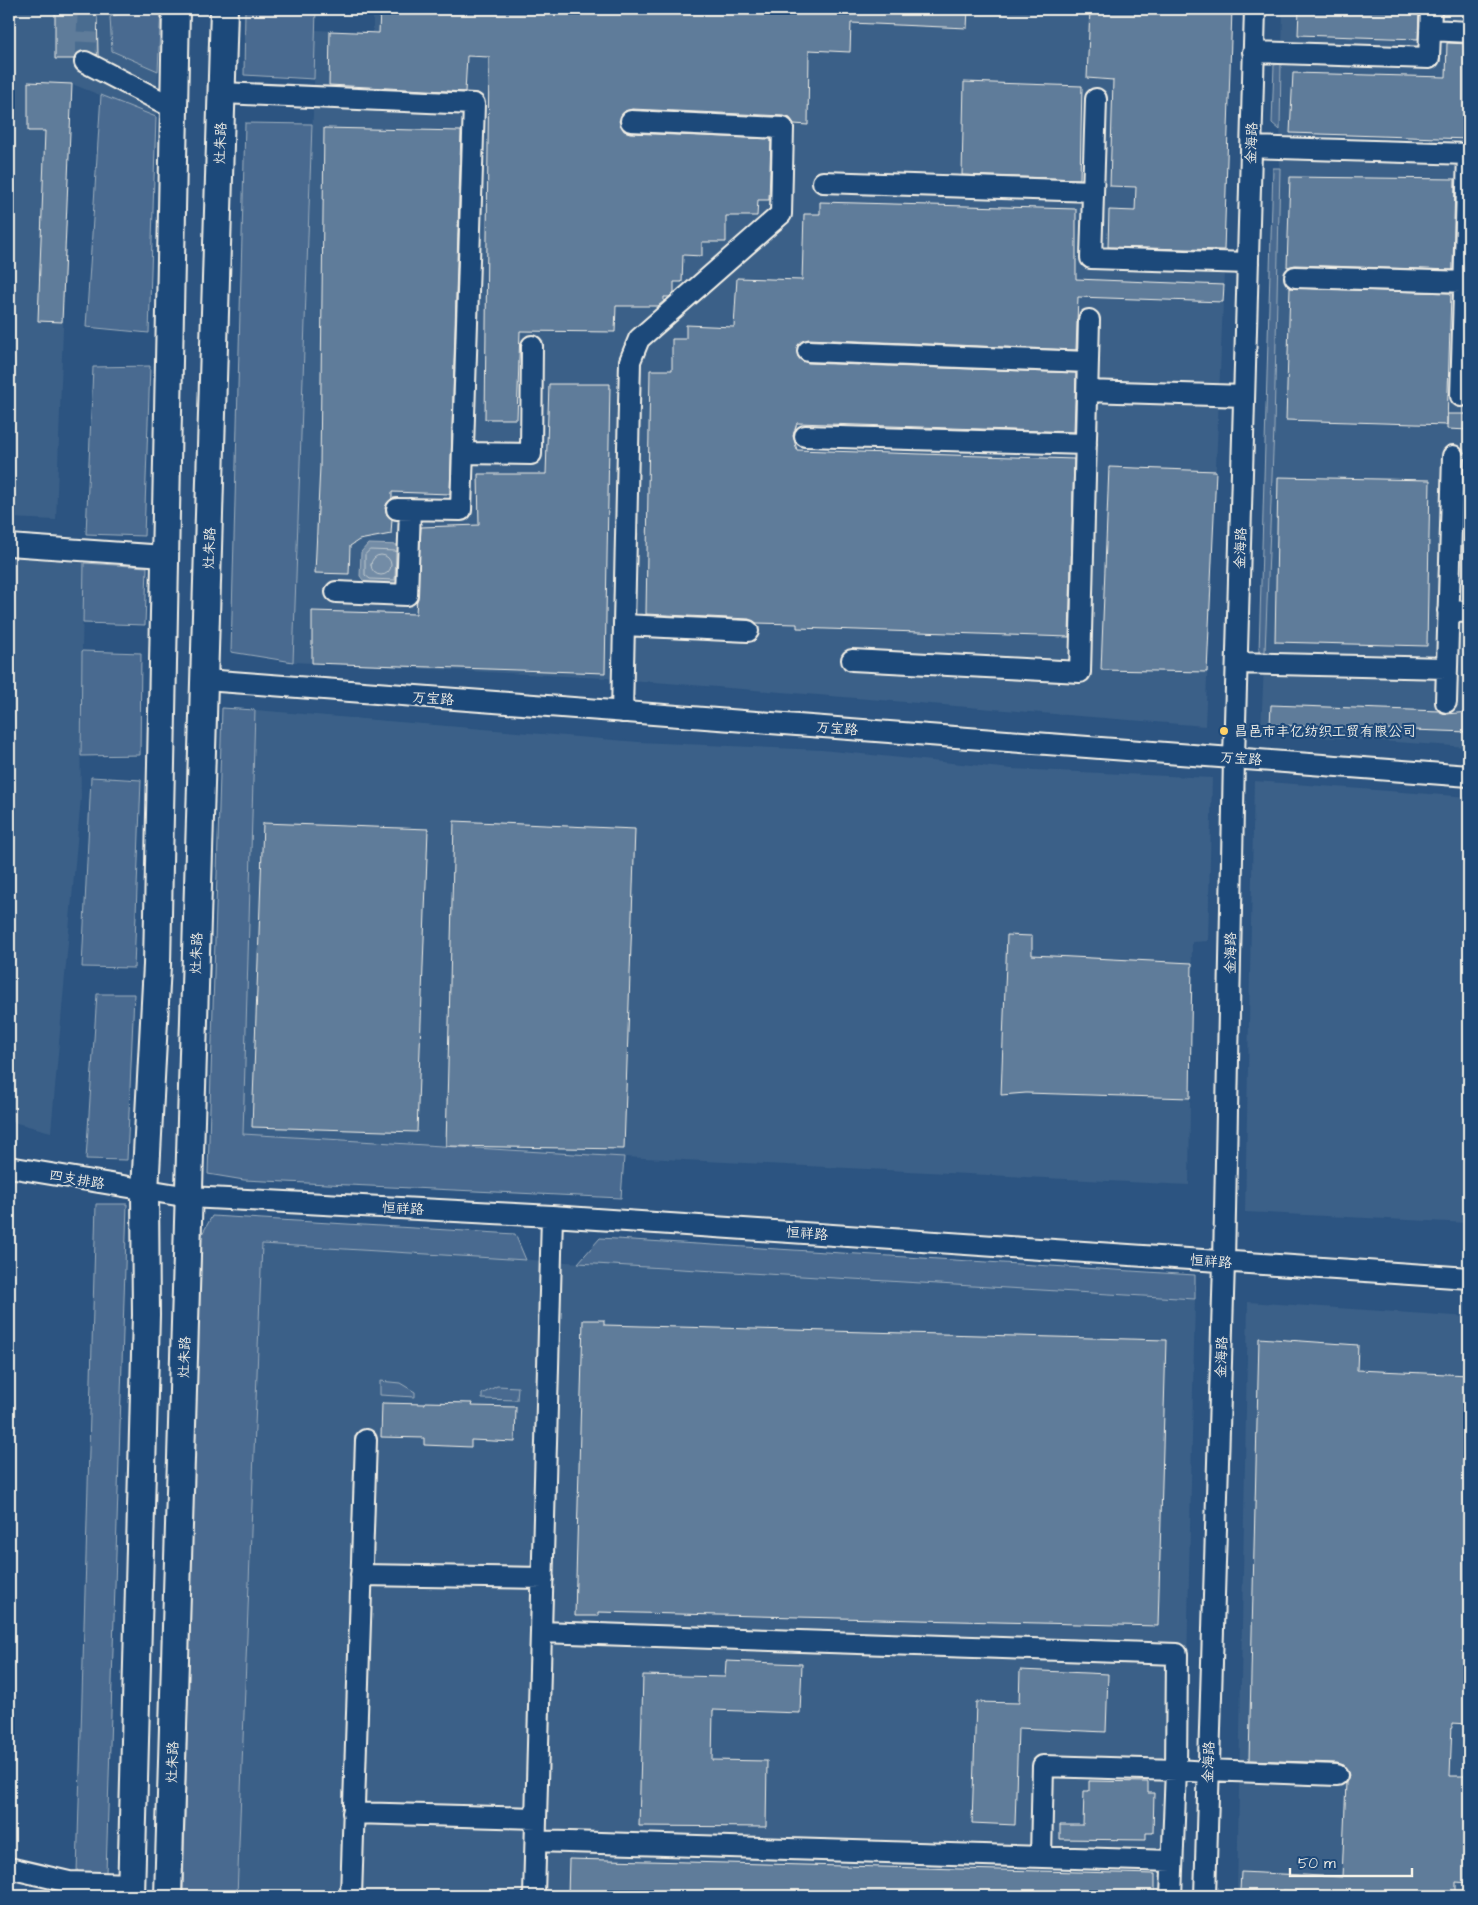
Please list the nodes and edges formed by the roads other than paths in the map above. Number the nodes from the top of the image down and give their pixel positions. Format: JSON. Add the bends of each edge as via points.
{"nodes":[{"id":1,"x":176,"y":9,"type":"edge"},
{"id":2,"x":224,"y":9,"type":"edge"},
{"id":3,"x":1255,"y":9,"type":"edge"},
{"id":4,"x":1431,"y":9,"type":"edge"},
{"id":5,"x":1430,"y":30,"type":"junction"},
{"id":6,"x":1469,"y":32,"type":"edge"},
{"id":7,"x":1253,"y":52,"type":"junction"},
{"id":8,"x":85,"y":62,"type":"dead end"},
{"id":9,"x":222,"y":93,"type":"junction"},
{"id":10,"x":1096,"y":99,"type":"dead end"},
{"id":11,"x":174,"y":108,"type":"junction"},
{"id":12,"x":631,"y":121,"type":"dead end"},
{"id":13,"x":1251,"y":147,"type":"junction"},
{"id":14,"x":823,"y":182,"type":"dead end"},
{"id":15,"x":1093,"y":191,"type":"junction"},
{"id":16,"x":1468,"y":199,"type":"edge"},
{"id":17,"x":1248,"y":262,"type":"junction"},
{"id":18,"x":1295,"y":277,"type":"dead end"},
{"id":19,"x":1467,"y":282,"type":"edge"},
{"id":20,"x":1089,"y":320,"type":"dead end"},
{"id":21,"x":532,"y":346,"type":"dead end"},
{"id":22,"x":808,"y":351,"type":"dead end"},
{"id":23,"x":1088,"y":362,"type":"junction"},
{"id":24,"x":1465,"y":368,"type":"edge"},
{"id":25,"x":1087,"y":391,"type":"junction"},
{"id":26,"x":1244,"y":396,"type":"junction"},
{"id":27,"x":1461,"y":396,"type":"dead end"},
{"id":28,"x":805,"y":436,"type":"dead end"},
{"id":29,"x":1086,"y":444,"type":"junction"},
{"id":30,"x":463,"y":453,"type":"junction"},
{"id":31,"x":1453,"y":456,"type":"dead end"},
{"id":32,"x":9,"y":545,"type":"edge"},
{"id":33,"x":164,"y":556,"type":"junction"},
{"id":34,"x":336,"y":592,"type":"dead end"},
{"id":35,"x":1448,"y":611,"type":"junction"},
{"id":36,"x":1469,"y":612,"type":"edge"},
{"id":37,"x":624,"y":625,"type":"junction"},
{"id":38,"x":748,"y":631,"type":"dead end"},
{"id":39,"x":852,"y":660,"type":"dead end"},
{"id":40,"x":1237,"y":663,"type":"junction"},
{"id":41,"x":1446,"y":668,"type":"junction"},
{"id":42,"x":205,"y":680,"type":"junction"},
{"id":43,"x":1446,"y":702,"type":"dead end"},
{"id":44,"x":622,"y":712,"type":"junction"},
{"id":45,"x":1234,"y":758,"type":"junction"},
{"id":46,"x":1469,"y":776,"type":"edge"},
{"id":47,"x":9,"y":1167,"type":"edge"},
{"id":48,"x":145,"y":1191,"type":"junction"},
{"id":49,"x":189,"y":1196,"type":"junction"},
{"id":50,"x":552,"y":1216,"type":"junction"},
{"id":51,"x":1224,"y":1262,"type":"junction"},
{"id":52,"x":1469,"y":1278,"type":"edge"},
{"id":53,"x":366,"y":1440,"type":"dead end"},
{"id":54,"x":361,"y":1575,"type":"junction"},
{"id":55,"x":543,"y":1578,"type":"junction"},
{"id":56,"x":541,"y":1632,"type":"junction"},
{"id":57,"x":1176,"y":1770,"type":"junction"},
{"id":58,"x":1208,"y":1771,"type":"junction"},
{"id":59,"x":1337,"y":1775,"type":"dead end"},
{"id":60,"x":353,"y":1813,"type":"junction"},
{"id":61,"x":536,"y":1818,"type":"junction"},
{"id":62,"x":536,"y":1841,"type":"junction"},
{"id":63,"x":1041,"y":1857,"type":"junction"},
{"id":64,"x":1172,"y":1861,"type":"junction"},
{"id":65,"x":9,"y":1868,"type":"edge"},
{"id":66,"x":131,"y":1890,"type":"edge"},
{"id":67,"x":168,"y":1896,"type":"edge"},
{"id":68,"x":351,"y":1896,"type":"edge"},
{"id":69,"x":534,"y":1896,"type":"edge"},
{"id":70,"x":1171,"y":1896,"type":"edge"},
{"id":71,"x":1205,"y":1896,"type":"edge"}],
"edges":[{"from":1,"to":11,"type":"main road"},
{"from":2,"to":9,"type":"main road","name":"灶朱路"},
{"from":3,"to":7,"type":"street","name":"金海路"},
{"from":4,"to":5,"type":"street"},
{"from":5,"to":6,"type":"street"},
{"from":5,"to":7,"type":"street","via":[[1429,58]]},
{"from":7,"to":13,"type":"street","name":"金海路"},
{"from":8,"to":11,"type":"street"},
{"from":9,"to":30,"type":"street","via":[[474,104]]},
{"from":9,"to":42,"type":"main road","name":"灶朱路"},
{"from":10,"to":15,"type":"street"},
{"from":11,"to":33,"type":"main road"},
{"from":12,"to":37,"type":"street","via":[[783,128],[783,138],[781,214],[639,339],[630,362]]},
{"from":13,"to":16,"type":"street","via":[[1468,154]]},
{"from":13,"to":17,"type":"street","name":"金海路"},
{"from":14,"to":15,"type":"street"},
{"from":15,"to":17,"type":"street","via":[[1091,258]]},
{"from":16,"to":19,"type":"street"},
{"from":17,"to":26,"type":"street","name":"金海路"},
{"from":18,"to":19,"type":"street"},
{"from":19,"to":24,"type":"street"},
{"from":20,"to":23,"type":"street"},
{"from":21,"to":30,"type":"street","via":[[531,454]]},
{"from":22,"to":23,"type":"street"},
{"from":23,"to":25,"type":"street"},
{"from":24,"to":27,"type":"street"},
{"from":25,"to":26,"type":"street"},
{"from":25,"to":29,"type":"street"},
{"from":26,"to":40,"type":"street","name":"金海路"},
{"from":28,"to":29,"type":"street"},
{"from":29,"to":39,"type":"street","via":[[1080,672]]},
{"from":30,"to":34,"type":"street","via":[[461,510],[403,509],[407,595]]},
{"from":31,"to":35,"type":"street"},
{"from":32,"to":33,"type":"street"},
{"from":33,"to":48,"type":"main road","via":[[157,965]]},
{"from":35,"to":36,"type":"street"},
{"from":35,"to":41,"type":"street"},
{"from":37,"to":38,"type":"street"},
{"from":37,"to":44,"type":"street"},
{"from":40,"to":41,"type":"street"},
{"from":40,"to":45,"type":"street","name":"金海路"},
{"from":41,"to":43,"type":"street"},
{"from":42,"to":44,"type":"street","name":"万宝路"},
{"from":42,"to":49,"type":"main road","name":"灶朱路"},
{"from":44,"to":45,"type":"street","name":"万宝路"},
{"from":45,"to":46,"type":"street","name":"万宝路"},
{"from":45,"to":51,"type":"street","name":"金海路"},
{"from":47,"to":48,"type":"street","name":"四支排路"},
{"from":48,"to":49,"type":"street","name":"恒祥路"},
{"from":48,"to":66,"type":"main road","via":[[146,1315]]},
{"from":49,"to":50,"type":"street","name":"恒祥路"},
{"from":49,"to":67,"type":"main road","name":"灶朱路"},
{"from":50,"to":51,"type":"street","name":"恒祥路"},
{"from":50,"to":55,"type":"street"},
{"from":51,"to":52,"type":"street","name":"恒祥路"},
{"from":51,"to":58,"type":"street","name":"金海路"},
{"from":53,"to":54,"type":"street"},
{"from":54,"to":55,"type":"street"},
{"from":54,"to":60,"type":"street"},
{"from":55,"to":56,"type":"street"},
{"from":56,"to":57,"type":"street","via":[[1178,1654]]},
{"from":56,"to":61,"type":"street"},
{"from":57,"to":58,"type":"street"},
{"from":57,"to":63,"type":"street","via":[[1043,1766]]},
{"from":57,"to":64,"type":"street"},
{"from":58,"to":59,"type":"street"},
{"from":58,"to":71,"type":"street","name":"金海路"},
{"from":60,"to":61,"type":"street"},
{"from":60,"to":68,"type":"street"},
{"from":61,"to":62,"type":"street"},
{"from":62,"to":63,"type":"street"},
{"from":62,"to":69,"type":"street"},
{"from":63,"to":64,"type":"street"},
{"from":64,"to":70,"type":"street"},
{"from":65,"to":66,"type":"street","via":[[69,1882]]}]}
